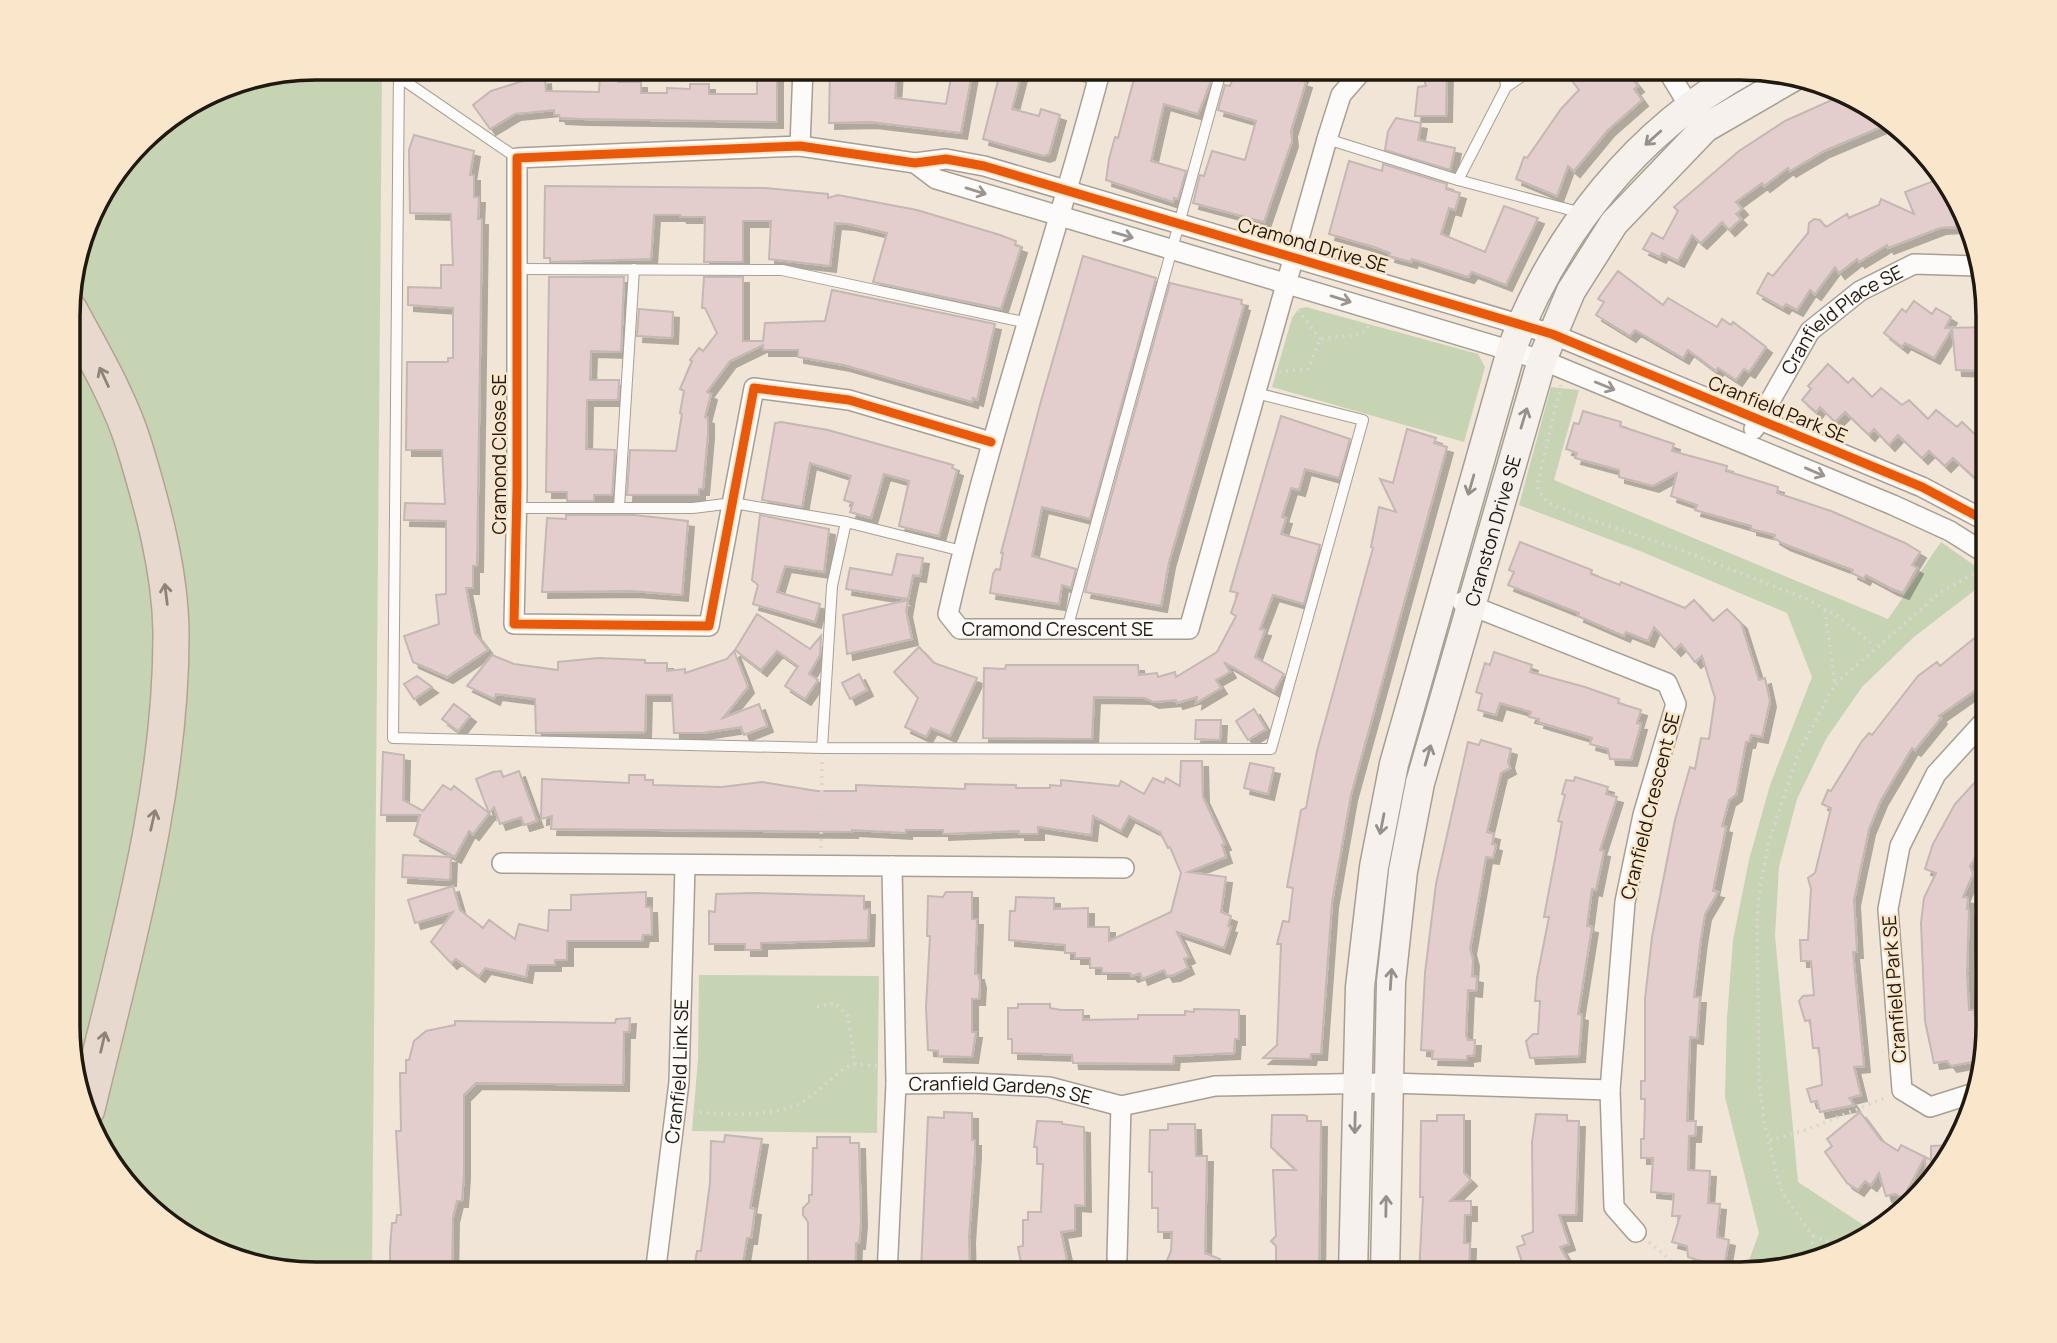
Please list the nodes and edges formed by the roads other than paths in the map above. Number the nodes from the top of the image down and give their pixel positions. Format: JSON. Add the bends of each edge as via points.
{"nodes":[{"id":1,"x":399,"y":80,"type":"edge"},
{"id":2,"x":409,"y":80,"type":"edge"},
{"id":3,"x":803,"y":80,"type":"edge"},
{"id":4,"x":1098,"y":80,"type":"edge"},
{"id":5,"x":1219,"y":80,"type":"edge"},
{"id":6,"x":1354,"y":80,"type":"edge"},
{"id":7,"x":1505,"y":80,"type":"edge"},
{"id":8,"x":1516,"y":80,"type":"edge"},
{"id":9,"x":1673,"y":80,"type":"edge"},
{"id":10,"x":1730,"y":80,"type":"edge"},
{"id":11,"x":1780,"y":85,"type":"edge"},
{"id":12,"x":1506,"y":87,"type":"junction"},
{"id":13,"x":1688,"y":106,"type":"junction"},
{"id":14,"x":1705,"y":128,"type":"junction"},
{"id":15,"x":1327,"y":139,"type":"junction"},
{"id":16,"x":800,"y":146,"type":"junction"},
{"id":17,"x":517,"y":158,"type":"junction"},
{"id":18,"x":915,"y":163,"type":"junction"},
{"id":19,"x":1458,"y":180,"type":"junction"},
{"id":20,"x":1065,"y":190,"type":"junction"},
{"id":21,"x":1586,"y":214,"type":"junction"},
{"id":22,"x":1058,"y":216,"type":"junction"},
{"id":23,"x":1179,"y":226,"type":"junction"},
{"id":24,"x":1172,"y":249,"type":"junction"},
{"id":25,"x":1293,"y":256,"type":"junction"},
{"id":26,"x":1971,"y":266,"type":"edge"},
{"id":27,"x":517,"y":269,"type":"junction"},
{"id":28,"x":634,"y":269,"type":"junction"},
{"id":29,"x":1285,"y":283,"type":"junction"},
{"id":30,"x":1028,"y":323,"type":"junction"},
{"id":31,"x":1521,"y":324,"type":"junction"},
{"id":32,"x":80,"y":332,"type":"edge"},
{"id":33,"x":1552,"y":334,"type":"junction"},
{"id":34,"x":1511,"y":351,"type":"junction"},
{"id":35,"x":1542,"y":360,"type":"junction"},
{"id":36,"x":1256,"y":393,"type":"junction"},
{"id":37,"x":1759,"y":420,"type":"junction"},
{"id":38,"x":991,"y":442,"type":"junction"},
{"id":39,"x":1747,"y":443,"type":"junction"},
{"id":40,"x":733,"y":503,"type":"junction"},
{"id":41,"x":619,"y":507,"type":"junction"},
{"id":42,"x":517,"y":508,"type":"junction"},
{"id":43,"x":1976,"y":516,"type":"edge"},
{"id":44,"x":846,"y":523,"type":"junction"},
{"id":45,"x":962,"y":551,"type":"junction"},
{"id":46,"x":1976,"y":553,"type":"edge"},
{"id":47,"x":1440,"y":596,"type":"junction"},
{"id":48,"x":1472,"y":605,"type":"junction"},
{"id":49,"x":1067,"y":630,"type":"junction"},
{"id":50,"x":1976,"y":730,"type":"edge"},
{"id":51,"x":822,"y":748,"type":"junction"},
{"id":52,"x":502,"y":863,"type":"dead end"},
{"id":53,"x":685,"y":866,"type":"junction"},
{"id":54,"x":892,"y":866,"type":"junction"},
{"id":55,"x":1124,"y":868,"type":"dead end"},
{"id":56,"x":1389,"y":1083,"type":"junction"},
{"id":57,"x":896,"y":1084,"type":"junction"},
{"id":58,"x":1356,"y":1084,"type":"junction"},
{"id":59,"x":1610,"y":1090,"type":"junction"},
{"id":60,"x":91,"y":1095,"type":"edge"},
{"id":61,"x":1966,"y":1095,"type":"edge"},
{"id":62,"x":1122,"y":1106,"type":"junction"},
{"id":63,"x":1636,"y":1232,"type":"road end"},
{"id":64,"x":1117,"y":1258,"type":"dead end"},
{"id":65,"x":656,"y":1262,"type":"edge"},
{"id":66,"x":888,"y":1262,"type":"edge"},
{"id":67,"x":1353,"y":1262,"type":"edge"},
{"id":68,"x":1385,"y":1262,"type":"edge"}],
"edges":[{"from":1,"to":51,"type":"lane","via":[[393,738]]},
{"from":2,"to":17,"type":"lane"},
{"from":3,"to":16,"type":"street"},
{"from":4,"to":20,"type":"street"},
{"from":5,"to":23,"type":"lane"},
{"from":6,"to":15,"type":"street","name":"Cramond Crescent SE","via":[[1341,95]]},
{"from":7,"to":12,"type":"lane"},
{"from":8,"to":12,"type":"lane"},
{"from":9,"to":13,"type":"street"},
{"from":10,"to":13,"type":"street","name":"Cranston Drive SE"},
{"from":11,"to":14,"type":"street","name":"Cranston Drive SE"},
{"from":12,"to":19,"type":"lane"},
{"from":13,"to":14,"type":"street"},
{"from":13,"to":21,"type":"street","name":"Cranston Drive SE","one_way":true,"via":[[1625,164]]},
{"from":14,"to":33,"type":"street","name":"Cranston Drive SE","via":[[1614,223],[1571,291]]},
{"from":15,"to":19,"type":"lane"},
{"from":15,"to":25,"type":"street","name":"Cramond Crescent SE"},
{"from":16,"to":17,"type":"street"},
{"from":16,"to":18,"type":"street"},
{"from":17,"to":27,"type":"street","name":"Cramond Close SE"},
{"from":18,"to":20,"type":"street","via":[[946,159]]},
{"from":18,"to":22,"type":"street","one_way":true,"via":[[936,179]]},
{"from":19,"to":21,"type":"lane"},
{"from":20,"to":22,"type":"street"},
{"from":20,"to":23,"type":"street","name":"Cramond Drive SE"},
{"from":21,"to":31,"type":"street","name":"Cranston Drive SE","via":[[1564,242]]},
{"from":22,"to":24,"type":"street","one_way":true},
{"from":22,"to":30,"type":"street","name":"Cramond Crescent SE"},
{"from":23,"to":24,"type":"lane"},
{"from":23,"to":25,"type":"street","name":"Cramond Drive SE"},
{"from":24,"to":29,"type":"street"},
{"from":24,"to":49,"type":"lane"},
{"from":25,"to":29,"type":"street","name":"Cramond Crescent SE"},
{"from":25,"to":31,"type":"street","name":"Cramond Drive SE"},
{"from":26,"to":37,"type":"street","name":"Cranfield Place SE","via":[[1914,264],[1860,291],[1810,331]]},
{"from":27,"to":28,"type":"lane"},
{"from":27,"to":42,"type":"street","name":"Cramond Close SE"},
{"from":28,"to":30,"type":"lane","via":[[782,270]]},
{"from":28,"to":41,"type":"lane"},
{"from":29,"to":34,"type":"street","one_way":true},
{"from":29,"to":36,"type":"street","name":"Cramond Crescent SE"},
{"from":30,"to":38,"type":"street","name":"Cramond Crescent SE"},
{"from":31,"to":33,"type":"street","name":"Cramond Drive SE"},
{"from":31,"to":34,"type":"street","name":"Cranston Drive SE"},
{"from":60,"to":32,"type":"highway","one_way":true,"via":[[157,805],[167,729],[171,629],[160,540],[134,442]]},
{"from":33,"to":35,"type":"street","name":"Cranston Drive SE"},
{"from":33,"to":37,"type":"street","name":"Cranfield Park SE"},
{"from":34,"to":35,"type":"street"},
{"from":34,"to":47,"type":"street","name":"Cranston Drive SE","one_way":true},
{"from":35,"to":39,"type":"street","one_way":true},
{"from":48,"to":35,"type":"street","name":"Cranston Drive SE","one_way":true},
{"from":36,"to":49,"type":"street","name":"Cramond Crescent SE","via":[[1189,629]]},
{"from":36,"to":51,"type":"lane","via":[[1363,420],[1271,749]]},
{"from":37,"to":39,"type":"street","name":"Cranfield Place SE"},
{"from":37,"to":43,"type":"street","name":"Cranfield Park SE","via":[[1922,487]]},
{"from":38,"to":40,"type":"street","name":"Cramond Close SE","via":[[849,400],[754,388]]},
{"from":38,"to":45,"type":"street","name":"Cramond Crescent SE"},
{"from":39,"to":46,"type":"street","one_way":true,"via":[[1950,531]]},
{"from":40,"to":41,"type":"lane","via":[[693,508]]},
{"from":40,"to":42,"type":"street","name":"Cramond Close SE","via":[[709,626],[514,624]]},
{"from":40,"to":44,"type":"lane"},
{"from":41,"to":42,"type":"lane"},
{"from":44,"to":45,"type":"lane"},
{"from":44,"to":51,"type":"lane","via":[[832,586]]},
{"from":45,"to":49,"type":"street","name":"Cramond Crescent SE","via":[[948,614],[960,629]]},
{"from":47,"to":48,"type":"street","name":"Cranfield Crescent SE"},
{"from":47,"to":58,"type":"street","name":"Cranston Drive SE","one_way":true,"via":[[1394,764],[1374,867],[1360,987]]},
{"from":56,"to":48,"type":"street","name":"Cranston Drive SE","one_way":true,"via":[[1391,982],[1403,871],[1420,783]]},
{"from":48,"to":59,"type":"street","name":"Cranfield Crescent SE","via":[[1667,683],[1676,704],[1643,815],[1625,902]]},
{"from":50,"to":61,"type":"street","name":"Cranfield Park SE","via":[[1936,774],[1900,846],[1888,909],[1902,1090],[1930,1107]]},
{"from":52,"to":53,"type":"street"},
{"from":53,"to":54,"type":"street"},
{"from":53,"to":65,"type":"street","name":"Cranfield Link SE","via":[[677,1111]]},
{"from":54,"to":55,"type":"street"},
{"from":54,"to":57,"type":"street","name":"Cranfield Gardens SE"},
{"from":56,"to":58,"type":"street"},
{"from":56,"to":59,"type":"street"},
{"from":68,"to":56,"type":"street","name":"Cranston Drive SE","one_way":true},
{"from":57,"to":62,"type":"street","name":"Cranfield Gardens SE","via":[[1049,1087]]},
{"from":57,"to":66,"type":"street"},
{"from":58,"to":62,"type":"street","name":"Cranfield Gardens SE","via":[[1215,1086]]},
{"from":58,"to":67,"type":"street","name":"Cranston Drive SE","one_way":true},
{"from":59,"to":63,"type":"street","name":"Cranfield Crescent SE","via":[[1614,1207]]},
{"from":62,"to":64,"type":"street"}]}
